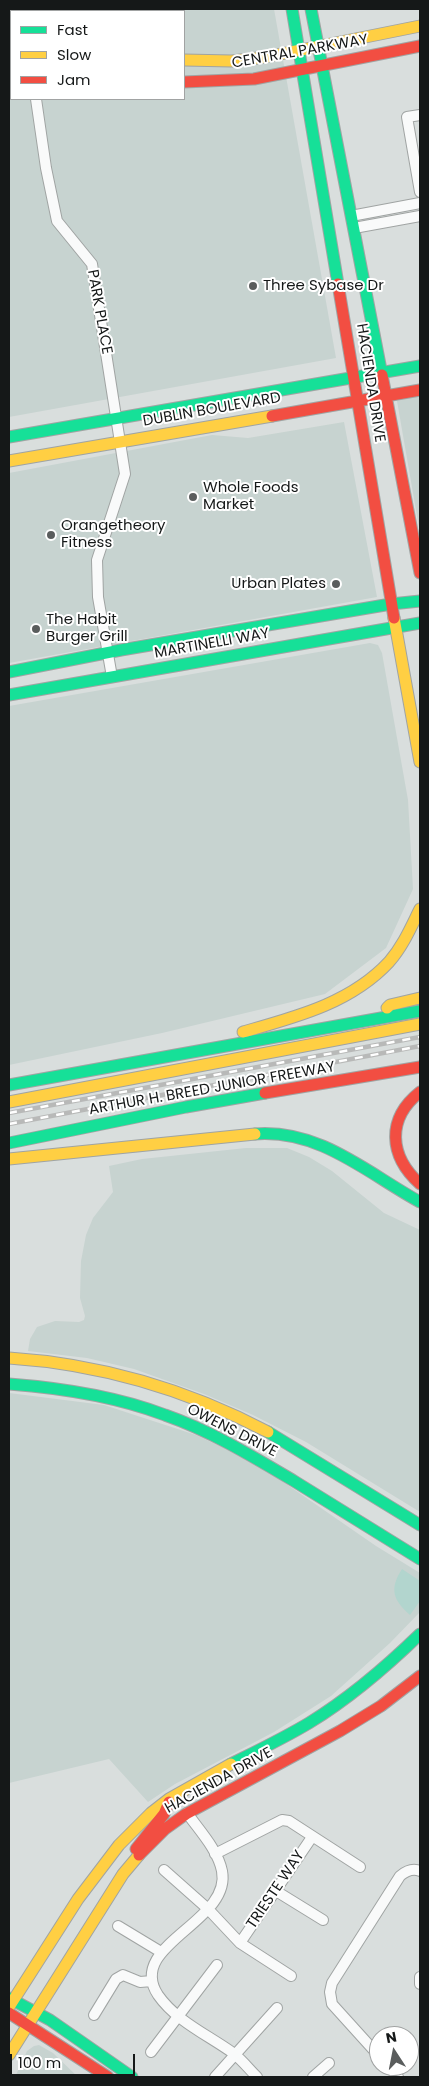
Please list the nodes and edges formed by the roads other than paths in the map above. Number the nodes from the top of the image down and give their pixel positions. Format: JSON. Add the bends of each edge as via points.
{"nodes":[{"id":1,"x":292,"y":9,"type":"edge"},
{"id":2,"x":311,"y":9,"type":"edge"},
{"id":3,"x":420,"y":26,"type":"edge"},
{"id":4,"x":319,"y":45,"type":"junction"},
{"id":5,"x":420,"y":46,"type":"edge"},
{"id":6,"x":300,"y":49,"type":"junction"},
{"id":7,"x":185,"y":60,"type":"edge"},
{"id":8,"x":322,"y":64,"type":"junction"},
{"id":9,"x":303,"y":68,"type":"junction"},
{"id":10,"x":185,"y":82,"type":"edge"},
{"id":11,"x":36,"y":100,"type":"edge"},
{"id":12,"x":420,"y":114,"type":"edge"},
{"id":13,"x":420,"y":192,"type":"edge"},
{"id":14,"x":420,"y":203,"type":"edge"},
{"id":15,"x":420,"y":216,"type":"edge"},
{"id":16,"x":352,"y":222,"type":"junction"},
{"id":17,"x":420,"y":366,"type":"edge"},
{"id":18,"x":382,"y":373,"type":"junction"},
{"id":19,"x":354,"y":378,"type":"junction"},
{"id":20,"x":420,"y":390,"type":"edge"},
{"id":21,"x":386,"y":396,"type":"junction"},
{"id":22,"x":357,"y":401,"type":"junction"},
{"id":23,"x":116,"y":418,"type":"junction"},
{"id":24,"x":9,"y":437,"type":"edge"},
{"id":25,"x":120,"y":441,"type":"junction"},
{"id":26,"x":9,"y":461,"type":"edge"},
{"id":27,"x":420,"y":573,"type":"edge"},
{"id":28,"x":420,"y":601,"type":"edge"},
{"id":29,"x":391,"y":604,"type":"junction"},
{"id":30,"x":420,"y":623,"type":"edge"},
{"id":31,"x":395,"y":628,"type":"junction"},
{"id":32,"x":108,"y":652,"type":"junction"},
{"id":33,"x":9,"y":672,"type":"edge"},
{"id":34,"x":112,"y":676,"type":"junction"},
{"id":35,"x":9,"y":696,"type":"edge"},
{"id":36,"x":420,"y":762,"type":"edge"},
{"id":37,"x":420,"y":909,"type":"edge"},
{"id":38,"x":420,"y":998,"type":"edge"},
{"id":39,"x":420,"y":1011,"type":"edge"},
{"id":40,"x":374,"y":1020,"type":"junction"},
{"id":41,"x":420,"y":1024,"type":"edge"},
{"id":42,"x":203,"y":1049,"type":"junction"},
{"id":43,"x":420,"y":1067,"type":"edge"},
{"id":44,"x":9,"y":1085,"type":"edge"},
{"id":45,"x":420,"y":1092,"type":"edge"},
{"id":46,"x":9,"y":1102,"type":"edge"},
{"id":47,"x":9,"y":1143,"type":"edge"},
{"id":48,"x":9,"y":1159,"type":"edge"},
{"id":49,"x":420,"y":1184,"type":"edge"},
{"id":50,"x":420,"y":1202,"type":"edge"},
{"id":51,"x":9,"y":1358,"type":"edge"},
{"id":52,"x":9,"y":1384,"type":"edge"},
{"id":53,"x":420,"y":1526,"type":"edge"},
{"id":54,"x":420,"y":1559,"type":"edge"},
{"id":55,"x":420,"y":1634,"type":"edge"},
{"id":56,"x":420,"y":1676,"type":"edge"},
{"id":57,"x":243,"y":1758,"type":"junction"},
{"id":58,"x":170,"y":1798,"type":"junction"},
{"id":59,"x":187,"y":1813,"type":"junction"},
{"id":60,"x":312,"y":1837,"type":"junction"},
{"id":61,"x":215,"y":1854,"type":"junction"},
{"id":62,"x":360,"y":1867,"type":"dead end"},
{"id":63,"x":164,"y":1870,"type":"dead end"},
{"id":64,"x":420,"y":1871,"type":"edge"},
{"id":65,"x":123,"y":1874,"type":"junction"},
{"id":66,"x":276,"y":1891,"type":"junction"},
{"id":67,"x":208,"y":1909,"type":"junction"},
{"id":68,"x":324,"y":1920,"type":"dead end"},
{"id":69,"x":118,"y":1926,"type":"dead end"},
{"id":70,"x":240,"y":1943,"type":"junction"},
{"id":71,"x":161,"y":1952,"type":"junction"},
{"id":72,"x":217,"y":1965,"type":"dead end"},
{"id":73,"x":291,"y":1976,"type":"dead end"},
{"id":74,"x":420,"y":1977,"type":"edge"},
{"id":75,"x":152,"y":1981,"type":"junction"},
{"id":76,"x":420,"y":1984,"type":"edge"},
{"id":77,"x":10,"y":2001,"type":"edge"},
{"id":78,"x":277,"y":2008,"type":"dead end"},
{"id":79,"x":36,"y":2012,"type":"junction"},
{"id":80,"x":9,"y":2013,"type":"edge"},
{"id":81,"x":94,"y":2015,"type":"dead end"},
{"id":82,"x":178,"y":2016,"type":"junction"},
{"id":83,"x":28,"y":2024,"type":"junction"},
{"id":84,"x":369,"y":2045,"type":"edge"},
{"id":85,"x":151,"y":2052,"type":"dead end"},
{"id":86,"x":235,"y":2055,"type":"junction"},
{"id":87,"x":9,"y":2056,"type":"edge"},
{"id":88,"x":329,"y":2063,"type":"dead end"},
{"id":89,"x":108,"y":2077,"type":"edge"},
{"id":90,"x":132,"y":2077,"type":"edge"},
{"id":91,"x":215,"y":2077,"type":"edge"},
{"id":92,"x":258,"y":2077,"type":"edge"},
{"id":93,"x":313,"y":2077,"type":"edge"}],
"edges":[{"from":1,"to":6,"type":"main road","name":"HACIENDA DRIVE"},
{"from":2,"to":4,"type":"main road","name":"HACIENDA DRIVE"},
{"from":3,"to":4,"type":"main road","name":"CENTRAL PARKWAY"},
{"from":4,"to":6,"type":"main road","name":"CENTRAL PARKWAY"},
{"from":4,"to":8,"type":"main road","name":"HACIENDA DRIVE"},
{"from":5,"to":8,"type":"main road","name":"CENTRAL PARKWAY"},
{"from":6,"to":7,"type":"main road","name":"CENTRAL PARKWAY","via":[[232,61]]},
{"from":6,"to":9,"type":"main road","name":"HACIENDA DRIVE"},
{"from":8,"to":9,"type":"main road","name":"CENTRAL PARKWAY"},
{"from":8,"to":16,"type":"main road","name":"HACIENDA DRIVE"},
{"from":9,"to":10,"type":"main road","name":"CENTRAL PARKWAY","via":[[254,79]]},
{"from":9,"to":19,"type":"main road","name":"HACIENDA DRIVE"},
{"from":11,"to":23,"type":"street","name":"PARK PLACE","via":[[56,221],[92,264]]},
{"from":12,"to":13,"type":"street","via":[[407,117]]},
{"from":14,"to":16,"type":"street"},
{"from":15,"to":16,"type":"street"},
{"from":16,"to":18,"type":"main road","name":"HACIENDA DRIVE"},
{"from":17,"to":18,"type":"main road","name":"DUBLIN BOULEVARD"},
{"from":18,"to":19,"type":"main road","name":"DUBLIN BOULEVARD"},
{"from":18,"to":21,"type":"main road","name":"HACIENDA DRIVE"},
{"from":19,"to":22,"type":"main road","name":"HACIENDA DRIVE"},
{"from":19,"to":23,"type":"main road","name":"DUBLIN BOULEVARD"},
{"from":20,"to":21,"type":"main road","name":"DUBLIN BOULEVARD"},
{"from":21,"to":22,"type":"main road","name":"DUBLIN BOULEVARD"},
{"from":21,"to":27,"type":"main road","name":"HACIENDA DRIVE"},
{"from":22,"to":25,"type":"main road","name":"DUBLIN BOULEVARD"},
{"from":22,"to":29,"type":"main road","name":"HACIENDA DRIVE"},
{"from":23,"to":24,"type":"main road","name":"DUBLIN BOULEVARD"},
{"from":23,"to":25,"type":"street","name":"PARK PLACE"},
{"from":25,"to":26,"type":"main road","name":"DUBLIN BOULEVARD"},
{"from":25,"to":32,"type":"street","name":"PARK PLACE","via":[[125,474],[98,560],[97,574]]},
{"from":28,"to":29,"type":"main road","name":"MARTINELLI WAY"},
{"from":29,"to":31,"type":"main road","name":"HACIENDA DRIVE"},
{"from":29,"to":32,"type":"main road","name":"MARTINELLI WAY"},
{"from":30,"to":31,"type":"main road","name":"MARTINELLI WAY"},
{"from":31,"to":34,"type":"main road","name":"MARTINELLI WAY"},
{"from":31,"to":36,"type":"main road","name":"HACIENDA DRIVE"},
{"from":32,"to":33,"type":"main road","name":"MARTINELLI WAY"},
{"from":32,"to":34,"type":"street","name":"PARK PLACE"},
{"from":34,"to":35,"type":"main road","name":"MARTINELLI WAY"},
{"from":37,"to":42,"type":"main road","via":[[402,947],[372,980],[316,1011],[230,1035]]},
{"from":38,"to":40,"type":"main road","via":[[390,1005]]},
{"from":39,"to":40,"type":"main road"},
{"from":40,"to":42,"type":"main road"},
{"from":41,"to":46,"type":"main road"},
{"from":42,"to":44,"type":"main road"},
{"from":43,"to":47,"type":"main road","name":"ARTHUR H. BREED JUNIOR FREEWAY","via":[[186,1106]]},
{"from":45,"to":49,"type":"main road","via":[[406,1104],[399,1117],[395,1144],[404,1169]]},
{"from":48,"to":50,"type":"main road","via":[[278,1134],[324,1145]]},
{"from":51,"to":53,"type":"main road","name":"OWENS DRIVE","via":[[105,1370],[194,1397],[282,1441]]},
{"from":52,"to":54,"type":"main road","name":"OWENS DRIVE","via":[[97,1395],[185,1422],[245,1451]]},
{"from":55,"to":57,"type":"main road","name":"HACIENDA DRIVE","via":[[372,1678],[325,1713]]},
{"from":56,"to":59,"type":"main road","name":"HACIENDA DRIVE","via":[[402,1692],[346,1729]]},
{"from":57,"to":58,"type":"main road","name":"HACIENDA DRIVE"},
{"from":57,"to":59,"type":"main road","via":[[231,1770],[191,1795]]},
{"from":58,"to":65,"type":"main road","via":[[164,1814],[137,1846]]},
{"from":58,"to":77,"type":"main road","name":"HACIENDA DRIVE","via":[[123,1838],[102,1864]]},
{"from":59,"to":61,"type":"street"},
{"from":59,"to":65,"type":"main road","name":"HACIENDA DRIVE","via":[[146,1847]]},
{"from":60,"to":61,"type":"street","via":[[289,1821],[282,1820]]},
{"from":60,"to":62,"type":"street"},
{"from":60,"to":66,"type":"street","name":"TRIESTE WAY"},
{"from":61,"to":67,"type":"street","via":[[223,1881],[220,1896]]},
{"from":63,"to":67,"type":"street"},
{"from":64,"to":84,"type":"street","via":[[405,1871],[400,1876],[332,1983],[332,2004]]},
{"from":65,"to":79,"type":"main road","name":"HACIENDA DRIVE"},
{"from":66,"to":68,"type":"street"},
{"from":66,"to":70,"type":"street","name":"TRIESTE WAY"},
{"from":67,"to":70,"type":"street"},
{"from":67,"to":71,"type":"street"},
{"from":69,"to":71,"type":"street"},
{"from":70,"to":73,"type":"street"},
{"from":71,"to":75,"type":"street","via":[[152,1970]]},
{"from":72,"to":82,"type":"street"},
{"from":74,"to":76,"type":"street"},
{"from":75,"to":81,"type":"street","via":[[140,1982],[123,1975],[116,1978]]},
{"from":75,"to":82,"type":"street","via":[[167,2007]]},
{"from":77,"to":79,"type":"main road"},
{"from":78,"to":86,"type":"street"},
{"from":79,"to":83,"type":"main road","name":"HACIENDA DRIVE"},
{"from":79,"to":90,"type":"main road"},
{"from":80,"to":83,"type":"main road"},
{"from":82,"to":85,"type":"street"},
{"from":82,"to":86,"type":"street"},
{"from":83,"to":87,"type":"main road","name":"HACIENDA DRIVE"},
{"from":83,"to":89,"type":"main road"},
{"from":86,"to":91,"type":"street"},
{"from":86,"to":92,"type":"street"},
{"from":88,"to":93,"type":"street"}]}
